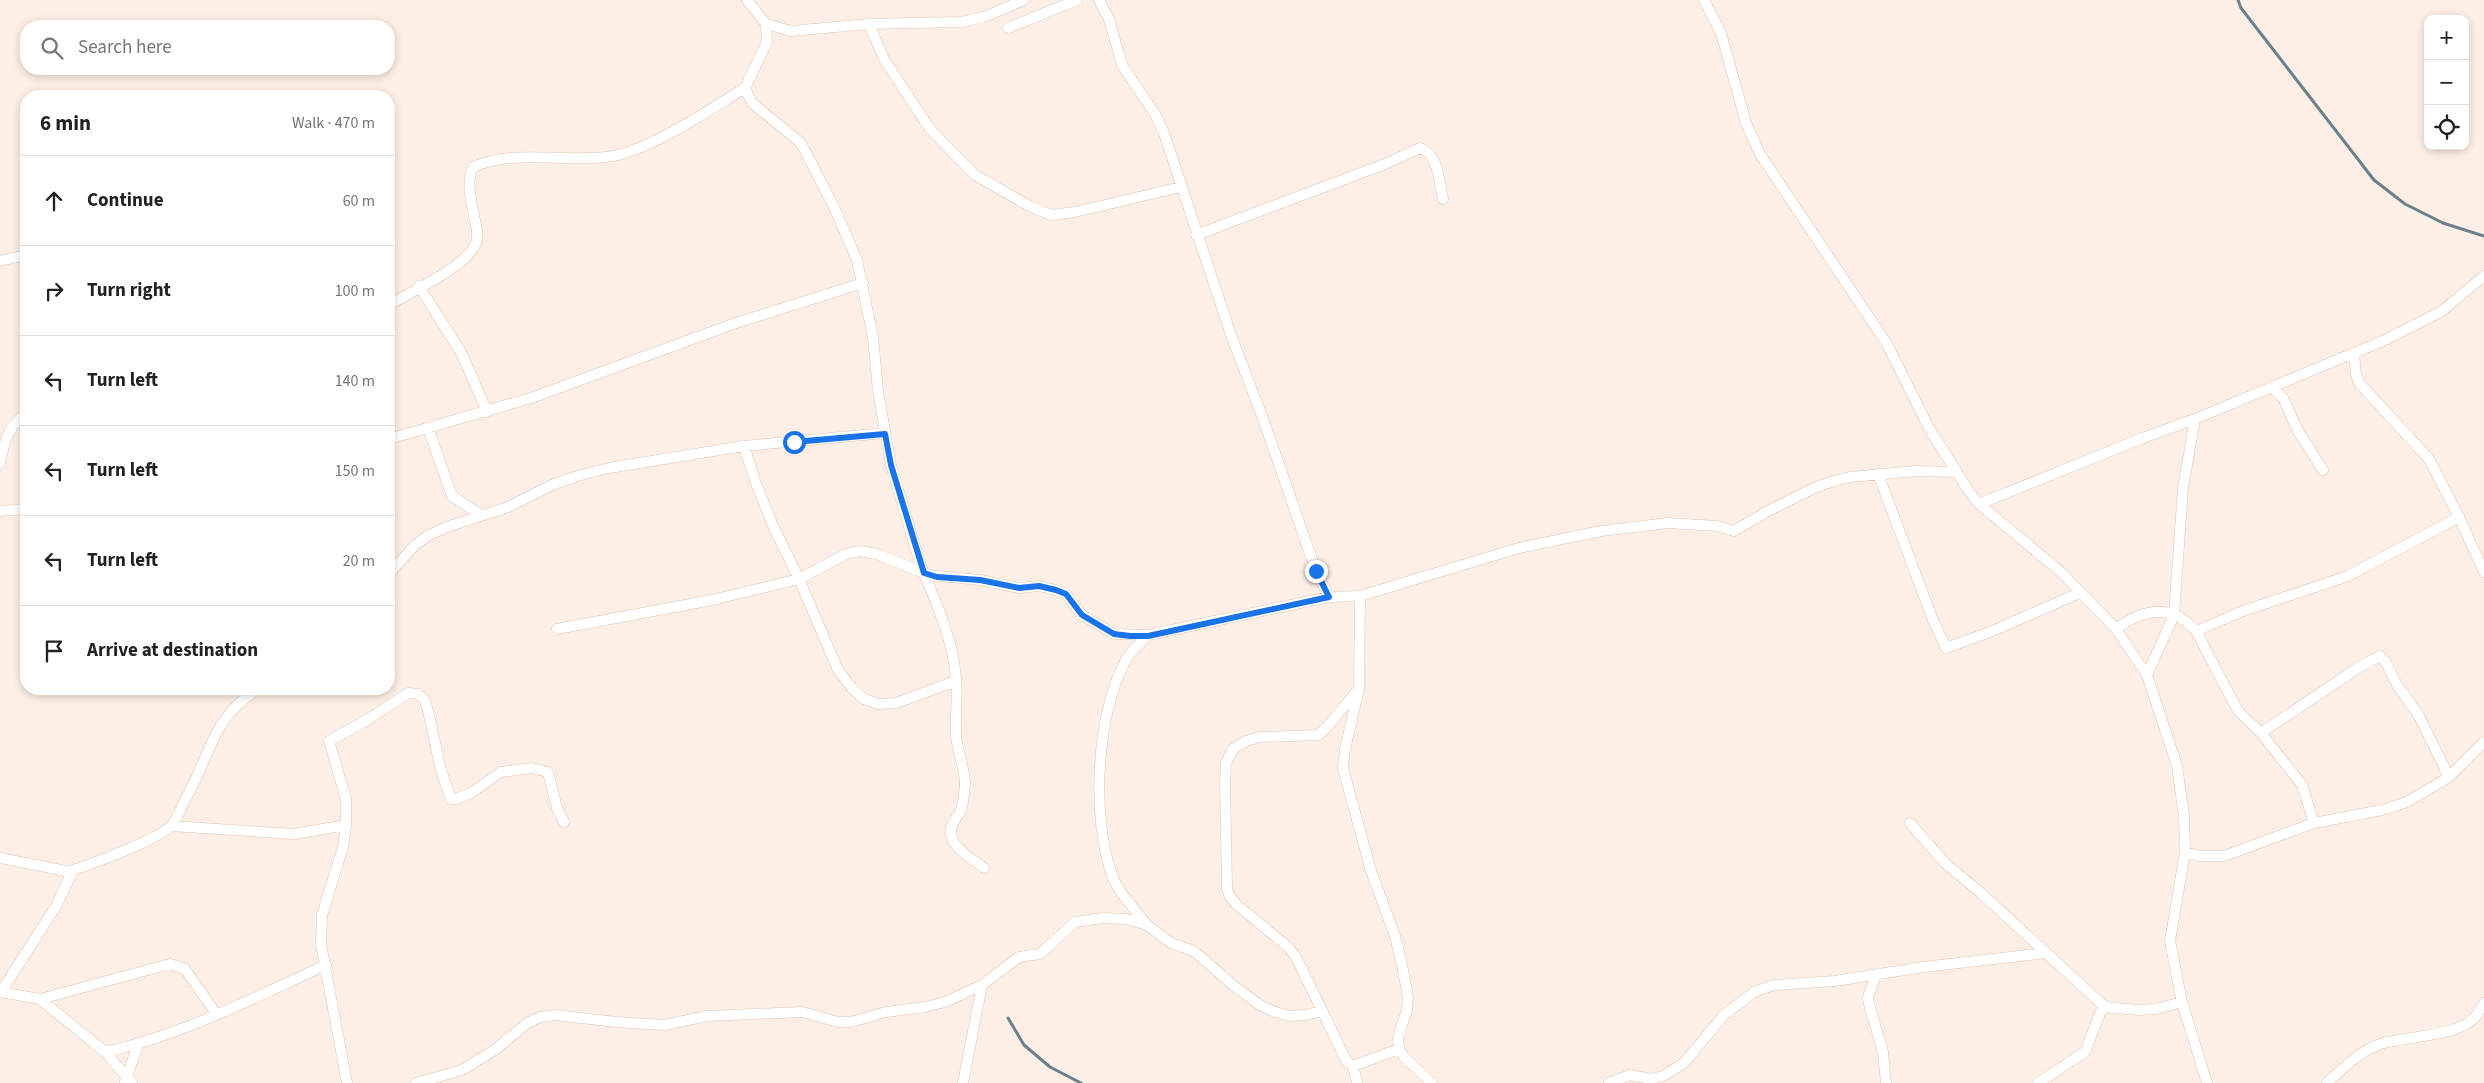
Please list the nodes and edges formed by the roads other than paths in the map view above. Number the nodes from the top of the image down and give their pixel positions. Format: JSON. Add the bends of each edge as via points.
{"nodes":[{"id":1,"x":748,"y":0,"type":"edge"},
{"id":2,"x":1024,"y":0,"type":"edge"},
{"id":3,"x":1077,"y":0,"type":"edge"},
{"id":4,"x":1099,"y":0,"type":"edge"},
{"id":5,"x":1704,"y":0,"type":"edge"},
{"id":6,"x":766,"y":24,"type":"junction"},
{"id":7,"x":869,"y":24,"type":"junction"},
{"id":8,"x":1008,"y":28,"type":"dead end"},
{"id":9,"x":745,"y":88,"type":"junction"},
{"id":10,"x":1181,"y":187,"type":"junction"},
{"id":11,"x":1443,"y":199,"type":"dead end"},
{"id":12,"x":1196,"y":234,"type":"junction"},
{"id":13,"x":20,"y":256,"type":"edge"},
{"id":14,"x":0,"y":261,"type":"edge"},
{"id":15,"x":2484,"y":276,"type":"edge"},
{"id":16,"x":863,"y":283,"type":"junction"},
{"id":17,"x":419,"y":286,"type":"junction"},
{"id":18,"x":395,"y":301,"type":"edge"},
{"id":19,"x":2354,"y":353,"type":"junction"},
{"id":20,"x":2272,"y":387,"type":"junction"},
{"id":21,"x":487,"y":412,"type":"junction"},
{"id":22,"x":20,"y":418,"type":"edge"},
{"id":23,"x":2194,"y":420,"type":"junction"},
{"id":24,"x":428,"y":428,"type":"junction"},
{"id":25,"x":885,"y":434,"type":"junction"},
{"id":26,"x":395,"y":437,"type":"edge"},
{"id":27,"x":744,"y":446,"type":"junction"},
{"id":28,"x":0,"y":464,"type":"edge"},
{"id":29,"x":2323,"y":470,"type":"dead end"},
{"id":30,"x":1955,"y":472,"type":"junction"},
{"id":31,"x":1878,"y":474,"type":"junction"},
{"id":32,"x":1979,"y":504,"type":"junction"},
{"id":33,"x":20,"y":509,"type":"edge"},
{"id":34,"x":0,"y":511,"type":"edge"},
{"id":35,"x":481,"y":515,"type":"junction"},
{"id":36,"x":2459,"y":517,"type":"junction"},
{"id":37,"x":395,"y":567,"type":"edge"},
{"id":38,"x":2484,"y":572,"type":"edge"},
{"id":39,"x":924,"y":573,"type":"junction"},
{"id":40,"x":800,"y":579,"type":"junction"},
{"id":41,"x":2079,"y":594,"type":"junction"},
{"id":42,"x":1360,"y":596,"type":"junction"},
{"id":43,"x":1329,"y":597,"type":"junction"},
{"id":44,"x":2174,"y":615,"type":"junction"},
{"id":45,"x":557,"y":629,"type":"dead end"},
{"id":46,"x":2116,"y":629,"type":"junction"},
{"id":47,"x":2196,"y":631,"type":"junction"},
{"id":48,"x":1148,"y":636,"type":"junction"},
{"id":49,"x":2147,"y":675,"type":"junction"},
{"id":50,"x":956,"y":681,"type":"junction"},
{"id":51,"x":1359,"y":690,"type":"junction"},
{"id":52,"x":249,"y":695,"type":"edge"},
{"id":53,"x":2261,"y":733,"type":"junction"},
{"id":54,"x":2484,"y":742,"type":"edge"},
{"id":55,"x":2449,"y":777,"type":"junction"},
{"id":56,"x":564,"y":822,"type":"dead end"},
{"id":57,"x":1910,"y":823,"type":"dead end"},
{"id":58,"x":2314,"y":823,"type":"junction"},
{"id":59,"x":171,"y":826,"type":"junction"},
{"id":60,"x":346,"y":826,"type":"junction"},
{"id":61,"x":2185,"y":852,"type":"junction"},
{"id":62,"x":0,"y":858,"type":"edge"},
{"id":63,"x":984,"y":868,"type":"dead end"},
{"id":64,"x":73,"y":870,"type":"junction"},
{"id":65,"x":1147,"y":925,"type":"junction"},
{"id":66,"x":2046,"y":953,"type":"junction"},
{"id":67,"x":326,"y":965,"type":"junction"},
{"id":68,"x":1876,"y":975,"type":"junction"},
{"id":69,"x":982,"y":985,"type":"junction"},
{"id":70,"x":1,"y":992,"type":"edge"},
{"id":71,"x":40,"y":999,"type":"junction"},
{"id":72,"x":2182,"y":1002,"type":"junction"},
{"id":73,"x":2484,"y":1003,"type":"edge"},
{"id":74,"x":2105,"y":1007,"type":"junction"},
{"id":75,"x":1321,"y":1011,"type":"junction"},
{"id":76,"x":217,"y":1015,"type":"junction"},
{"id":77,"x":138,"y":1045,"type":"junction"},
{"id":78,"x":1399,"y":1049,"type":"junction"},
{"id":79,"x":105,"y":1052,"type":"junction"},
{"id":80,"x":1353,"y":1066,"type":"junction"},
{"id":81,"x":128,"y":1081,"type":"edge"},
{"id":82,"x":1650,"y":1081,"type":"edge"},
{"id":83,"x":1883,"y":1082,"type":"edge"},
{"id":84,"x":347,"y":1083,"type":"edge"},
{"id":85,"x":416,"y":1083,"type":"edge"},
{"id":86,"x":963,"y":1083,"type":"edge"},
{"id":87,"x":1356,"y":1083,"type":"edge"},
{"id":88,"x":1432,"y":1083,"type":"edge"},
{"id":89,"x":1609,"y":1083,"type":"edge"},
{"id":90,"x":2038,"y":1083,"type":"edge"},
{"id":91,"x":2208,"y":1083,"type":"edge"},
{"id":92,"x":2327,"y":1083,"type":"edge"}],
"edges":[{"from":1,"to":6,"type":"street"},
{"from":2,"to":7,"type":"street","via":[[984,17],[961,22]]},
{"from":3,"to":8,"type":"street"},
{"from":4,"to":10,"type":"street","via":[[1109,19],[1122,65],[1164,133]]},
{"from":5,"to":30,"type":"street","via":[[1721,33],[1746,123],[1760,154],[1887,344]]},
{"from":6,"to":7,"type":"street","via":[[791,31]]},
{"from":6,"to":9,"type":"street","via":[[767,42]]},
{"from":7,"to":10,"type":"street","via":[[884,60],[930,129],[975,175],[1031,207],[1051,215],[1075,212]]},
{"from":9,"to":16,"type":"street","via":[[752,103],[801,144],[842,226]]},
{"from":9,"to":17,"type":"street","via":[[638,150],[612,156],[504,159],[473,167],[469,176],[478,234],[476,245],[452,270]]},
{"from":10,"to":12,"type":"street"},
{"from":11,"to":12,"type":"street","via":[[1435,163],[1426,150],[1420,148]]},
{"from":12,"to":43,"type":"street","via":[[1316,571]]},
{"from":13,"to":14,"type":"street"},
{"from":15,"to":19,"type":"street","via":[[2442,311]]},
{"from":16,"to":21,"type":"street","via":[[736,323],[595,377]]},
{"from":16,"to":25,"type":"street"},
{"from":17,"to":18,"type":"street"},
{"from":17,"to":21,"type":"street","via":[[462,354]]},
{"from":19,"to":20,"type":"street"},
{"from":19,"to":36,"type":"street","via":[[2357,379],[2430,459]]},
{"from":20,"to":23,"type":"street"},
{"from":20,"to":29,"type":"street","via":[[2284,398],[2298,432]]},
{"from":21,"to":24,"type":"street"},
{"from":22,"to":28,"type":"street","via":[[8,432]]},
{"from":23,"to":32,"type":"street"},
{"from":23,"to":44,"type":"street","via":[[2183,488]]},
{"from":24,"to":26,"type":"street"},
{"from":24,"to":35,"type":"street","via":[[452,496]]},
{"from":25,"to":27,"type":"street"},
{"from":25,"to":39,"type":"street","via":[[891,465]]},
{"from":27,"to":35,"type":"street","via":[[581,475],[554,484],[508,507]]},
{"from":27,"to":40,"type":"street","via":[[774,528]]},
{"from":30,"to":31,"type":"street"},
{"from":30,"to":32,"type":"street"},
{"from":31,"to":41,"type":"street","via":[[1946,648]]},
{"from":31,"to":42,"type":"street","via":[[1850,477],[1816,487],[1734,531],[1717,526],[1668,523],[1601,531],[1510,550]]},
{"from":32,"to":41,"type":"street","via":[[2061,572]]},
{"from":33,"to":34,"type":"street"},
{"from":35,"to":37,"type":"street","via":[[429,536],[415,545]]},
{"from":36,"to":38,"type":"street"},
{"from":36,"to":47,"type":"street","via":[[2348,576]]},
{"from":39,"to":40,"type":"street","via":[[877,554],[860,552],[846,554]]},
{"from":39,"to":48,"type":"street","via":[[1019,588],[1039,586],[1056,590],[1066,594],[1082,615],[1114,634]]},
{"from":39,"to":50,"type":"street","via":[[950,643]]},
{"from":40,"to":45,"type":"street","via":[[712,600]]},
{"from":40,"to":50,"type":"street","via":[[838,670],[864,699],[878,704],[896,703]]},
{"from":41,"to":46,"type":"street"},
{"from":42,"to":43,"type":"street"},
{"from":42,"to":51,"type":"street"},
{"from":43,"to":48,"type":"street"},
{"from":44,"to":46,"type":"street","via":[[2159,611],[2146,613],[2131,618]]},
{"from":44,"to":47,"type":"street"},
{"from":44,"to":49,"type":"street"},
{"from":46,"to":49,"type":"street"},
{"from":47,"to":53,"type":"street","via":[[2238,711]]},
{"from":48,"to":65,"type":"street","via":[[1130,653],[1114,686],[1103,734],[1100,785],[1100,823],[1112,876]]},
{"from":49,"to":61,"type":"street","via":[[2177,766]]},
{"from":50,"to":63,"type":"street","via":[[956,735],[965,779],[961,810],[951,826],[951,834],[956,846]]},
{"from":51,"to":75,"type":"street","via":[[1318,735],[1260,737],[1233,749],[1226,763],[1229,895],[1296,957]]},
{"from":51,"to":78,"type":"street","via":[[1345,749],[1344,768],[1371,871],[1395,936],[1404,973],[1408,997],[1398,1038]]},
{"from":52,"to":59,"type":"street","via":[[231,708],[221,724]]},
{"from":53,"to":55,"type":"street","via":[[2380,656],[2396,685],[2418,714]]},
{"from":53,"to":58,"type":"street","via":[[2302,785]]},
{"from":54,"to":55,"type":"street"},
{"from":55,"to":58,"type":"street","via":[[2408,802]]},
{"from":56,"to":60,"type":"street","via":[[548,772],[541,769],[501,772],[471,793],[450,799],[425,700],[418,694],[408,693],[329,741],[346,799]]},
{"from":57,"to":66,"type":"street","via":[[1945,863]]},
{"from":58,"to":61,"type":"street","via":[[2224,856],[2213,858]]},
{"from":59,"to":60,"type":"street","via":[[294,834]]},
{"from":59,"to":64,"type":"street","via":[[148,840]]},
{"from":60,"to":67,"type":"street","via":[[343,847],[322,915],[321,944]]},
{"from":61,"to":72,"type":"street","via":[[2170,941]]},
{"from":62,"to":64,"type":"street"},
{"from":64,"to":70,"type":"street","via":[[56,906]]},
{"from":65,"to":69,"type":"street","via":[[1111,918],[1075,922],[1040,954],[1019,957]]},
{"from":65,"to":75,"type":"street","via":[[1171,943],[1194,951],[1260,1005],[1290,1016]]},
{"from":66,"to":68,"type":"street"},
{"from":66,"to":74,"type":"street"},
{"from":67,"to":76,"type":"street"},
{"from":67,"to":84,"type":"street"},
{"from":68,"to":82,"type":"street","via":[[1774,985],[1754,992],[1723,1016],[1684,1064]]},
{"from":68,"to":83,"type":"street","via":[[1868,997],[1883,1052]]},
{"from":69,"to":85,"type":"street","via":[[946,1002],[886,1012],[851,1022],[838,1022],[802,1012],[707,1016],[664,1025],[555,1015],[526,1024],[496,1049],[462,1070]]},
{"from":69,"to":86,"type":"street"},
{"from":70,"to":71,"type":"street"},
{"from":71,"to":76,"type":"street","via":[[170,964],[185,969]]},
{"from":71,"to":79,"type":"street"},
{"from":72,"to":74,"type":"street","via":[[2147,1010]]},
{"from":72,"to":91,"type":"street"},
{"from":73,"to":92,"type":"street","via":[[2476,1017],[2454,1028],[2367,1050]]},
{"from":74,"to":90,"type":"street","via":[[2085,1052]]},
{"from":75,"to":80,"type":"street","via":[[1347,1062]]},
{"from":76,"to":77,"type":"street"},
{"from":77,"to":79,"type":"street"},
{"from":77,"to":81,"type":"street"},
{"from":78,"to":80,"type":"street"},
{"from":78,"to":88,"type":"street"},
{"from":79,"to":81,"type":"street"},
{"from":80,"to":87,"type":"street"},
{"from":82,"to":89,"type":"street","via":[[1630,1076]]}]}
